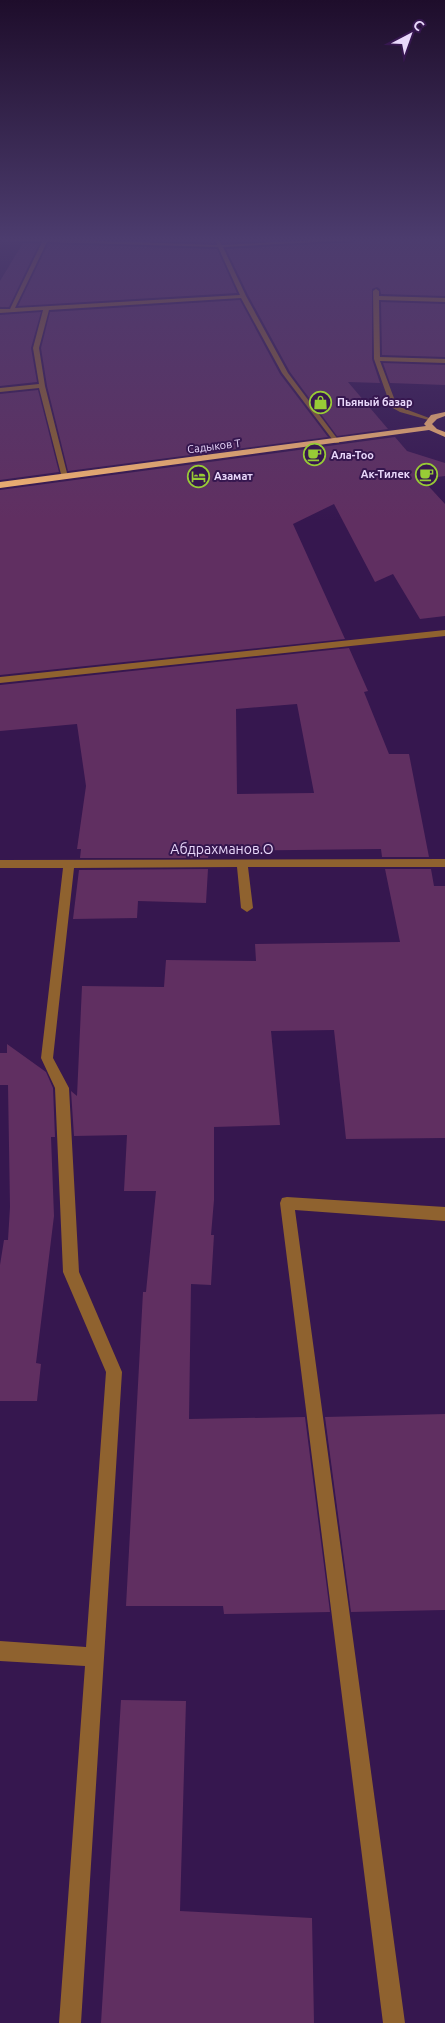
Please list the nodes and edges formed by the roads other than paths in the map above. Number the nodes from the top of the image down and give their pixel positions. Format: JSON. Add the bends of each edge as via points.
{"nodes":[{"id":1,"x":40,"y":331,"type":"edge"},
{"id":2,"x":262,"y":331,"type":"edge"},
{"id":3,"x":377,"y":331,"type":"edge"},
{"id":4,"x":377,"y":359,"type":"junction"},
{"id":5,"x":445,"y":361,"type":"edge"},
{"id":6,"x":42,"y":386,"type":"junction"},
{"id":7,"x":0,"y":390,"type":"edge"},
{"id":8,"x":445,"y":414,"type":"edge"},
{"id":9,"x":430,"y":424,"type":"junction"},
{"id":10,"x":445,"y":435,"type":"edge"},
{"id":11,"x":337,"y":442,"type":"junction"},
{"id":12,"x":64,"y":477,"type":"junction"},
{"id":13,"x":0,"y":485,"type":"edge"},
{"id":14,"x":445,"y":634,"type":"edge"},
{"id":15,"x":0,"y":680,"type":"edge"},
{"id":16,"x":445,"y":863,"type":"edge"},
{"id":17,"x":0,"y":864,"type":"edge"},
{"id":18,"x":69,"y":864,"type":"junction"},
{"id":19,"x":242,"y":864,"type":"junction"},
{"id":20,"x":247,"y":908,"type":"dead end"},
{"id":21,"x":445,"y":1214,"type":"edge"},
{"id":22,"x":0,"y":1651,"type":"edge"},
{"id":23,"x":95,"y":1657,"type":"junction"},
{"id":24,"x":70,"y":2023,"type":"edge"},
{"id":25,"x":394,"y":2023,"type":"edge"}],
"edges":[{"from":1,"to":6,"type":"street","via":[[36,348]]},
{"from":2,"to":11,"type":"street","via":[[284,373]]},
{"from":3,"to":4,"type":"street"},
{"from":4,"to":5,"type":"street"},
{"from":4,"to":9,"type":"street","via":[[394,407]]},
{"from":6,"to":7,"type":"street"},
{"from":6,"to":12,"type":"street"},
{"from":8,"to":9,"type":"highway","name":"Садыков Т"},
{"from":9,"to":10,"type":"highway"},
{"from":9,"to":11,"type":"highway","name":"Садыков Т"},
{"from":11,"to":12,"type":"highway","name":"Садыков Т"},
{"from":12,"to":13,"type":"highway","name":"Садыков Т"},
{"from":14,"to":15,"type":"street"},
{"from":16,"to":19,"type":"street","name":"Абдрахманов.О"},
{"from":17,"to":18,"type":"street","name":"Абдрахманов.О"},
{"from":18,"to":19,"type":"street","name":"Абдрахманов.О"},
{"from":18,"to":23,"type":"street","via":[[48,1058],[62,1088],[72,1272],[114,1372]]},
{"from":19,"to":20,"type":"street"},
{"from":21,"to":25,"type":"street","via":[[287,1202]]},
{"from":22,"to":23,"type":"street"},
{"from":23,"to":24,"type":"street"}]}
